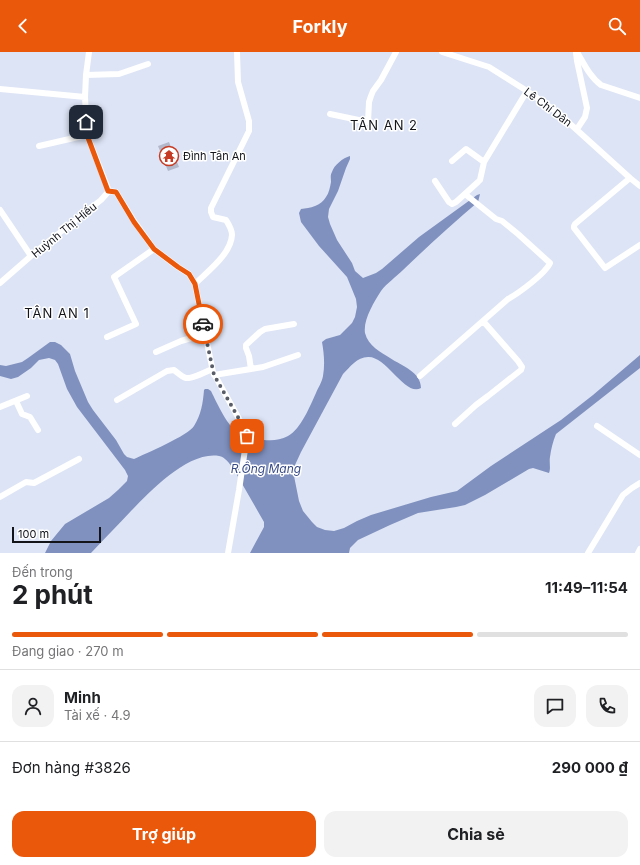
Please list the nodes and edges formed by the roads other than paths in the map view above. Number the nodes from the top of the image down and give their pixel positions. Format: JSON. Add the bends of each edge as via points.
{"nodes":[{"id":1,"x":89,"y":52,"type":"edge"},
{"id":2,"x":237,"y":52,"type":"edge"},
{"id":3,"x":396,"y":52,"type":"edge"},
{"id":4,"x":442,"y":52,"type":"edge"},
{"id":5,"x":576,"y":52,"type":"edge"},
{"id":6,"x":148,"y":64,"type":"dead end"},
{"id":7,"x":86,"y":75,"type":"junction"},
{"id":8,"x":0,"y":89,"type":"edge"},
{"id":9,"x":527,"y":91,"type":"junction"},
{"id":10,"x":85,"y":97,"type":"junction"},
{"id":11,"x":640,"y":98,"type":"edge"},
{"id":12,"x":330,"y":114,"type":"dead end"},
{"id":13,"x":577,"y":129,"type":"junction"},
{"id":14,"x":87,"y":135,"type":"junction"},
{"id":15,"x":39,"y":146,"type":"dead end"},
{"id":16,"x":452,"y":161,"type":"dead end"},
{"id":17,"x":484,"y":162,"type":"junction"},
{"id":18,"x":630,"y":178,"type":"junction"},
{"id":19,"x":435,"y":181,"type":"dead end"},
{"id":20,"x":640,"y":186,"type":"edge"},
{"id":21,"x":108,"y":191,"type":"junction"},
{"id":22,"x":465,"y":194,"type":"junction"},
{"id":23,"x":0,"y":210,"type":"edge"},
{"id":24,"x":640,"y":245,"type":"edge"},
{"id":25,"x":154,"y":249,"type":"junction"},
{"id":26,"x":31,"y":256,"type":"junction"},
{"id":27,"x":0,"y":283,"type":"edge"},
{"id":28,"x":195,"y":284,"type":"junction"},
{"id":29,"x":483,"y":321,"type":"junction"},
{"id":30,"x":294,"y":324,"type":"dead end"},
{"id":31,"x":205,"y":334,"type":"junction"},
{"id":32,"x":107,"y":337,"type":"dead end"},
{"id":33,"x":156,"y":352,"type":"dead end"},
{"id":34,"x":298,"y":355,"type":"dead end"},
{"id":35,"x":251,"y":369,"type":"junction"},
{"id":36,"x":213,"y":372,"type":"junction"},
{"id":37,"x":420,"y":376,"type":"dead end"},
{"id":38,"x":27,"y":396,"type":"dead end"},
{"id":39,"x":16,"y":400,"type":"junction"},
{"id":40,"x":117,"y":400,"type":"dead end"},
{"id":41,"x":0,"y":407,"type":"edge"},
{"id":42,"x":455,"y":424,"type":"dead end"},
{"id":43,"x":597,"y":426,"type":"dead end"},
{"id":44,"x":38,"y":430,"type":"dead end"},
{"id":45,"x":640,"y":455,"type":"edge"},
{"id":46,"x":79,"y":459,"type":"dead end"},
{"id":47,"x":640,"y":484,"type":"edge"},
{"id":48,"x":0,"y":497,"type":"edge"},
{"id":49,"x":640,"y":549,"type":"edge"},
{"id":50,"x":228,"y":553,"type":"edge"},
{"id":51,"x":588,"y":553,"type":"edge"},
{"id":52,"x":638,"y":553,"type":"edge"}],
"edges":[{"from":1,"to":7,"type":"street"},
{"from":2,"to":28,"type":"street","via":[[238,82],[249,121],[249,131],[211,208],[213,217],[226,220],[230,226],[231,240],[216,264]]},
{"from":3,"to":12,"type":"street","via":[[370,96],[368,122]]},
{"from":4,"to":9,"type":"street","name":"Lê Chí Dân","via":[[489,67]]},
{"from":5,"to":11,"type":"street","via":[[596,82]]},
{"from":5,"to":13,"type":"street","via":[[588,108]]},
{"from":6,"to":7,"type":"street","via":[[119,74]]},
{"from":7,"to":10,"type":"street"},
{"from":8,"to":10,"type":"street"},
{"from":9,"to":13,"type":"street","name":"Lê Chí Dân"},
{"from":9,"to":17,"type":"street"},
{"from":10,"to":14,"type":"street"},
{"from":13,"to":18,"type":"street","name":"Lê Chí Dân"},
{"from":14,"to":15,"type":"street"},
{"from":14,"to":21,"type":"street"},
{"from":16,"to":17,"type":"street","via":[[466,149]]},
{"from":17,"to":22,"type":"street","via":[[480,180]]},
{"from":18,"to":20,"type":"street","name":"Lê Chí Dân"},
{"from":18,"to":24,"type":"street","via":[[575,224],[574,228],[605,268]]},
{"from":19,"to":22,"type":"street","via":[[452,204]]},
{"from":21,"to":25,"type":"street","via":[[116,192]]},
{"from":21,"to":26,"type":"street","name":"Huỳnh Thị Hiếu","via":[[101,200]]},
{"from":22,"to":29,"type":"street","via":[[518,234],[550,263],[542,273]]},
{"from":23,"to":26,"type":"street"},
{"from":25,"to":28,"type":"street","via":[[189,274]]},
{"from":25,"to":32,"type":"street","via":[[114,277],[136,324]]},
{"from":26,"to":27,"type":"street","name":"Huỳnh Thị Hiếu"},
{"from":28,"to":31,"type":"street"},
{"from":29,"to":37,"type":"street"},
{"from":29,"to":42,"type":"street","via":[[522,367]]},
{"from":30,"to":35,"type":"street","via":[[264,329],[246,345]]},
{"from":31,"to":33,"type":"street"},
{"from":31,"to":36,"type":"street"},
{"from":34,"to":35,"type":"street"},
{"from":35,"to":36,"type":"street"},
{"from":36,"to":40,"type":"street","via":[[186,378],[174,370],[167,371]]},
{"from":36,"to":50,"type":"street","via":[[247,436]]},
{"from":38,"to":39,"type":"street"},
{"from":39,"to":41,"type":"street"},
{"from":39,"to":44,"type":"street","via":[[22,414],[30,418]]},
{"from":43,"to":45,"type":"street"},
{"from":46,"to":48,"type":"street","via":[[34,483],[24,483]]},
{"from":47,"to":51,"type":"street","via":[[623,495]]},
{"from":49,"to":52,"type":"street"}]}
